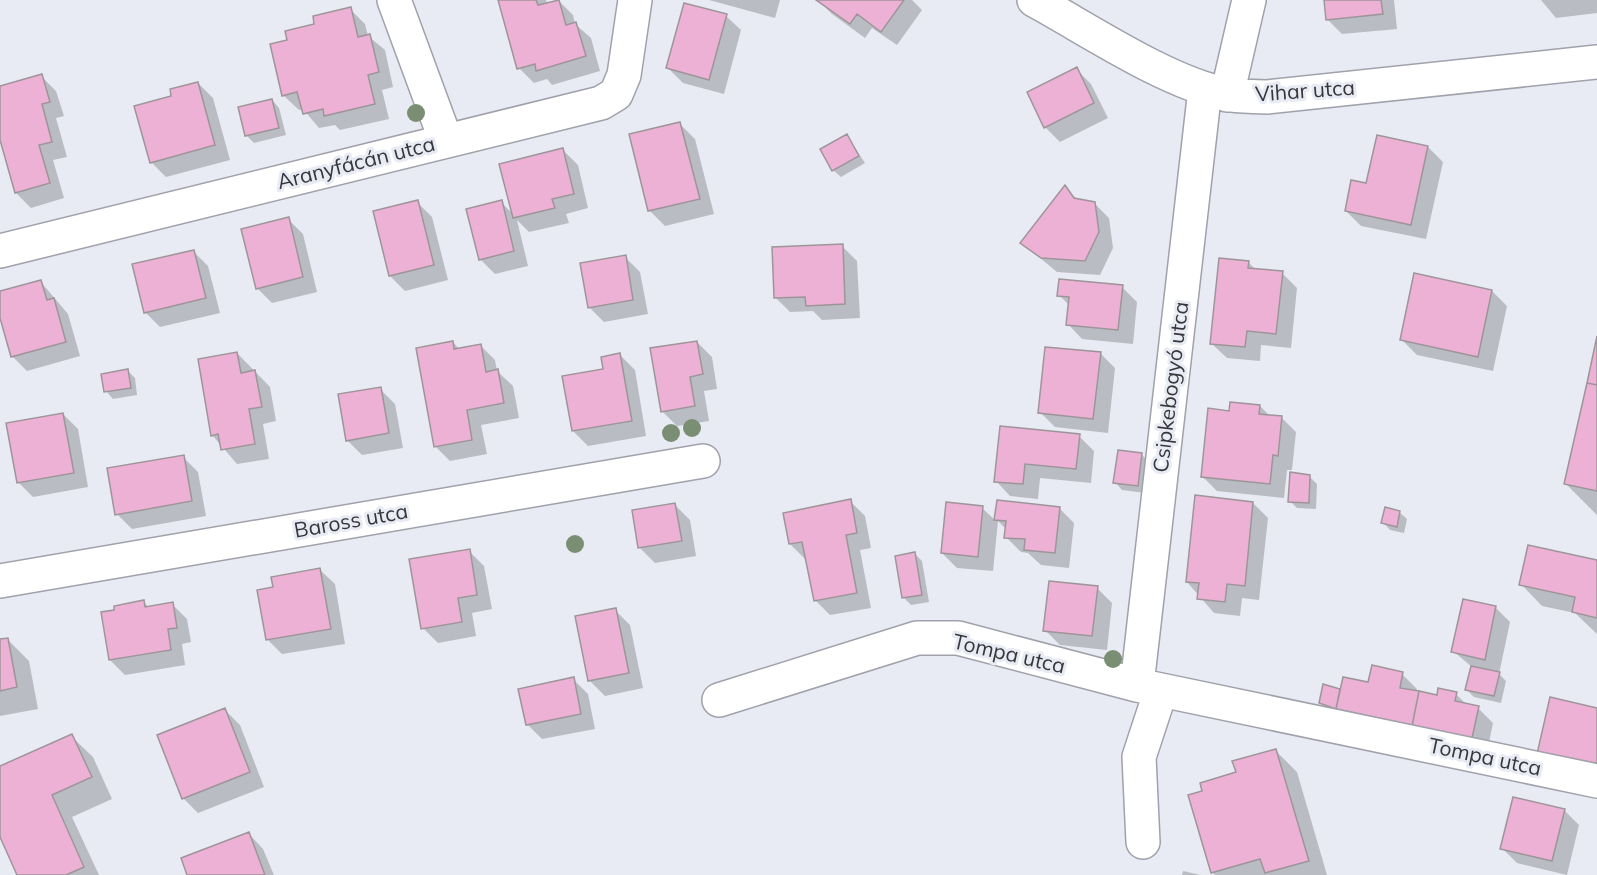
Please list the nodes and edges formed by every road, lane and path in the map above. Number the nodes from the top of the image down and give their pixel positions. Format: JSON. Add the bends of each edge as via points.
{"nodes":[{"id":1,"x":394,"y":0,"type":"edge"},
{"id":2,"x":635,"y":0,"type":"edge"},
{"id":3,"x":1034,"y":0,"type":"edge"},
{"id":4,"x":1249,"y":0,"type":"edge"},
{"id":5,"x":1597,"y":62,"type":"edge"},
{"id":6,"x":1216,"y":92,"type":"junction"},
{"id":7,"x":446,"y":141,"type":"junction"},
{"id":8,"x":0,"y":251,"type":"edge"},
{"id":9,"x":703,"y":461,"type":"dead end"},
{"id":10,"x":0,"y":581,"type":"edge"},
{"id":11,"x":1149,"y":687,"type":"junction"},
{"id":12,"x":719,"y":700,"type":"dead end"},
{"id":13,"x":1597,"y":780,"type":"edge"},
{"id":14,"x":1143,"y":842,"type":"dead end"}],
"edges":[{"from":1,"to":7,"type":"street"},
{"from":2,"to":7,"type":"street","name":"Aranyfácán utca","via":[[624,75],[616,94],[601,102]]},
{"from":3,"to":6,"type":"street","name":"Vihar utca","via":[[1161,70]]},
{"from":4,"to":6,"type":"street","name":"Csipkebogyó utca"},
{"from":5,"to":6,"type":"street","name":"Vihar utca","via":[[1267,97]]},
{"from":6,"to":11,"type":"street","name":"Csipkebogyó utca"},
{"from":7,"to":8,"type":"street","name":"Aranyfácán utca"},
{"from":9,"to":10,"type":"street","name":"Baross utca"},
{"from":11,"to":12,"type":"street","name":"Tompa utca","via":[[958,638],[916,638]]},
{"from":11,"to":13,"type":"street","name":"Tompa utca"},
{"from":11,"to":14,"type":"street","via":[[1139,757]]}]}
